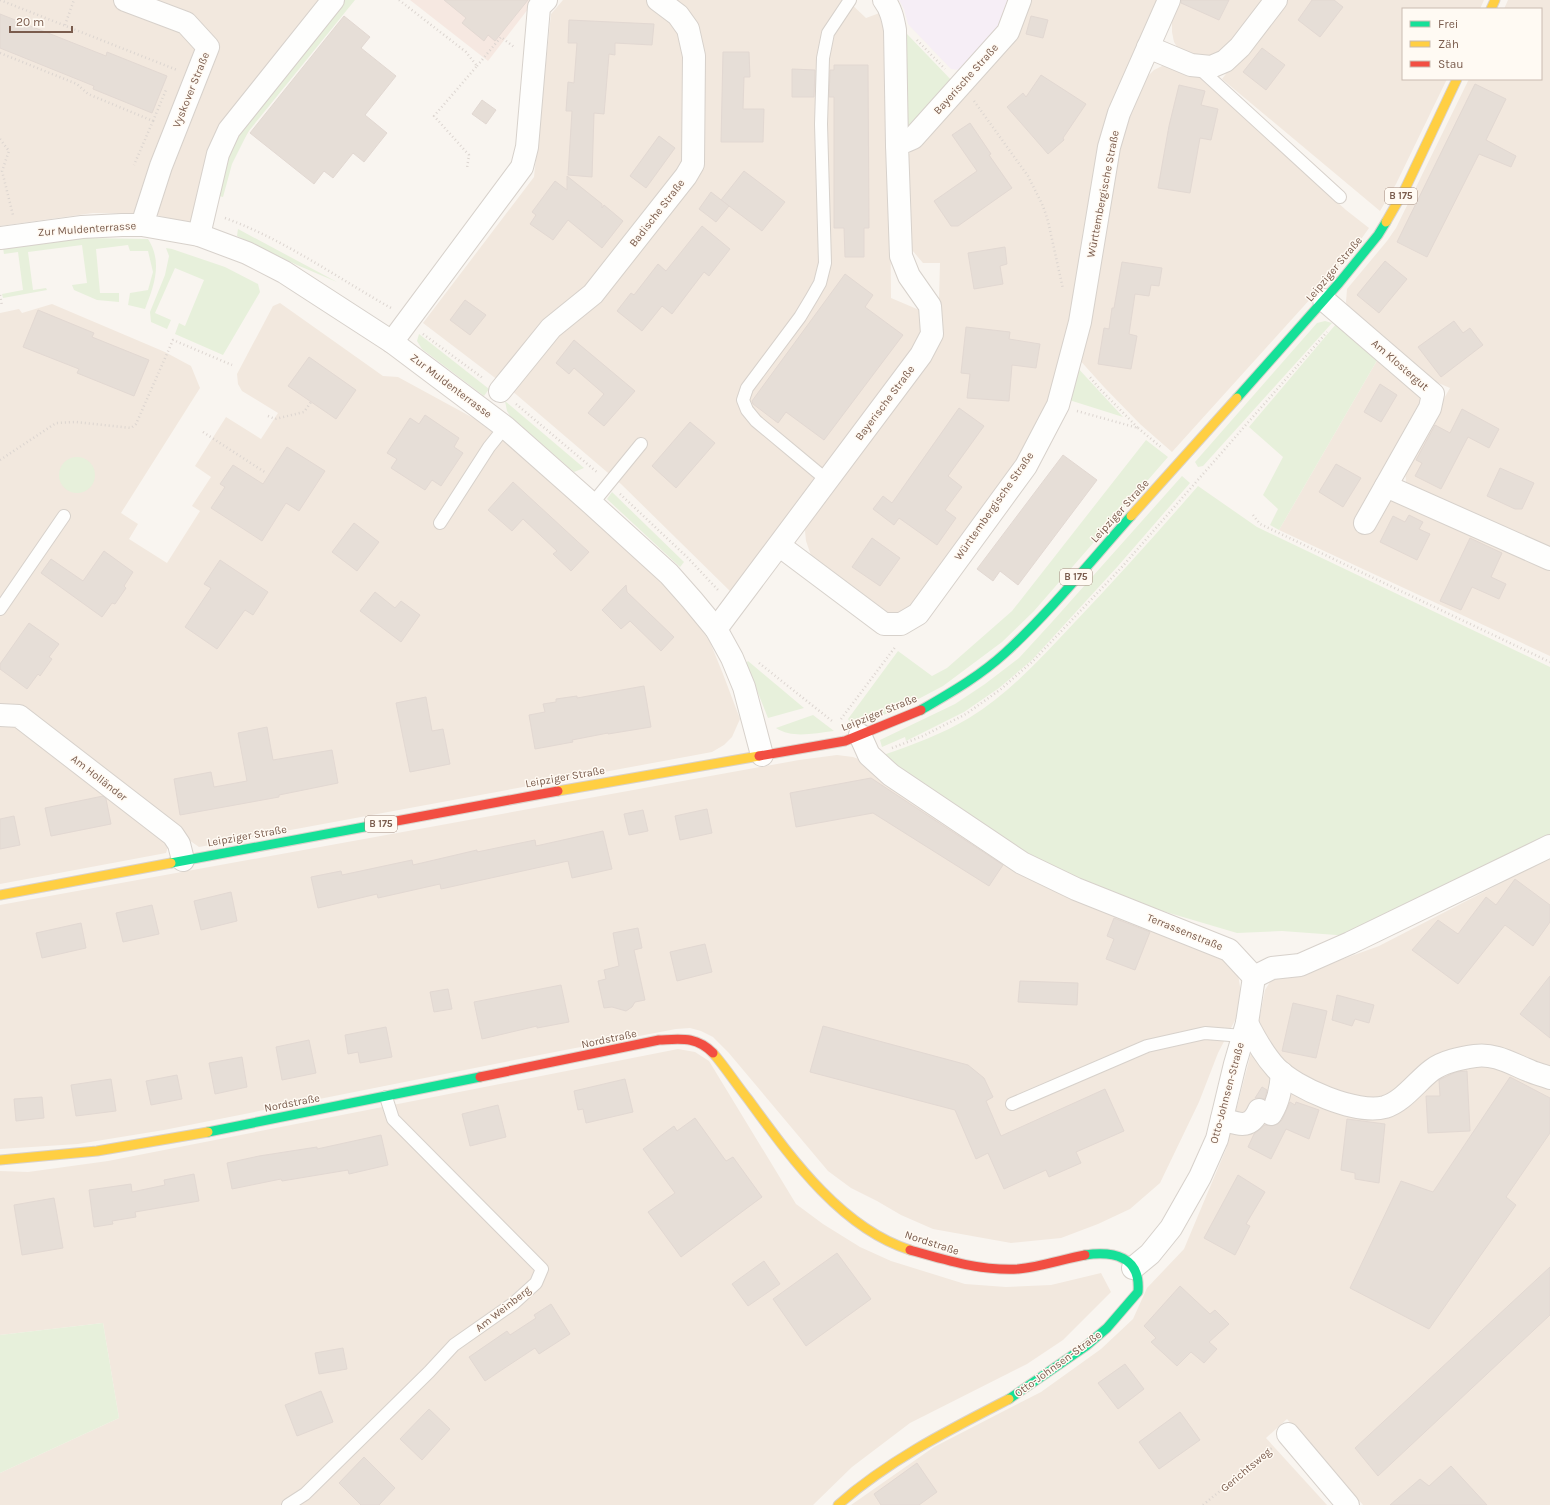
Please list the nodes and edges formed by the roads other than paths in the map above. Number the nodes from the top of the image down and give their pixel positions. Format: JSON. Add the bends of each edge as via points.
{"nodes":[{"id":1,"x":125,"y":0,"type":"edge"},
{"id":2,"x":334,"y":0,"type":"edge"},
{"id":3,"x":546,"y":0,"type":"edge"},
{"id":4,"x":658,"y":0,"type":"edge"},
{"id":5,"x":850,"y":0,"type":"edge"},
{"id":6,"x":884,"y":0,"type":"edge"},
{"id":7,"x":1020,"y":0,"type":"edge"},
{"id":8,"x":1169,"y":0,"type":"edge"},
{"id":9,"x":1276,"y":0,"type":"edge"},
{"id":10,"x":1148,"y":47,"type":"junction"},
{"id":11,"x":1197,"y":66,"type":"junction"},
{"id":12,"x":1457,"y":80,"type":"edge"},
{"id":13,"x":897,"y":145,"type":"junction"},
{"id":14,"x":1340,"y":197,"type":"dead end"},
{"id":15,"x":142,"y":225,"type":"junction"},
{"id":16,"x":199,"y":235,"type":"junction"},
{"id":17,"x":9,"y":236,"type":"edge"},
{"id":18,"x":1324,"y":300,"type":"junction"},
{"id":19,"x":392,"y":342,"type":"junction"},
{"id":20,"x":500,"y":391,"type":"joint"},
{"id":21,"x":484,"y":410,"type":"junction"},
{"id":22,"x":505,"y":427,"type":"junction"},
{"id":23,"x":642,"y":444,"type":"dead end"},
{"id":24,"x":828,"y":480,"type":"junction"},
{"id":25,"x":1386,"y":486,"type":"junction"},
{"id":26,"x":592,"y":504,"type":"junction"},
{"id":27,"x":64,"y":516,"type":"dead end"},
{"id":28,"x":1365,"y":523,"type":"dead end"},
{"id":29,"x":440,"y":524,"type":"dead end"},
{"id":30,"x":780,"y":546,"type":"junction"},
{"id":31,"x":1550,"y":559,"type":"edge"},
{"id":32,"x":0,"y":609,"type":"edge"},
{"id":33,"x":716,"y":629,"type":"junction"},
{"id":34,"x":0,"y":715,"type":"edge"},
{"id":35,"x":860,"y":735,"type":"junction"},
{"id":36,"x":762,"y":755,"type":"junction"},
{"id":37,"x":1550,"y":846,"type":"edge"},
{"id":38,"x":183,"y":860,"type":"junction"},
{"id":39,"x":0,"y":895,"type":"edge"},
{"id":40,"x":1254,"y":977,"type":"junction"},
{"id":41,"x":1245,"y":1029,"type":"junction"},
{"id":42,"x":1282,"y":1072,"type":"junction"},
{"id":43,"x":1550,"y":1078,"type":"edge"},
{"id":44,"x":386,"y":1097,"type":"junction"},
{"id":45,"x":1012,"y":1104,"type":"dead end"},
{"id":46,"x":1222,"y":1119,"type":"junction"},
{"id":47,"x":0,"y":1160,"type":"edge"},
{"id":48,"x":1133,"y":1268,"type":"junction"},
{"id":49,"x":1288,"y":1434,"type":"road end"},
{"id":50,"x":288,"y":1505,"type":"edge"},
{"id":51,"x":838,"y":1505,"type":"edge"},
{"id":52,"x":1348,"y":1505,"type":"edge"}],
"edges":[{"from":1,"to":15,"type":"street","name":"Vyskover Straße","via":[[186,23],[208,47],[161,166]]},
{"from":2,"to":16,"type":"street","via":[[229,130],[218,154]]},
{"from":3,"to":19,"type":"street","via":[[539,7],[527,147],[522,167]]},
{"from":4,"to":20,"type":"street","name":"Badische Straße","via":[[678,15],[685,24],[694,56],[693,164],[593,294],[551,328]]},
{"from":5,"to":24,"type":"lane","via":[[828,33],[823,58],[821,124],[825,263],[820,283],[800,317],[747,388],[743,400],[756,421]]},
{"from":6,"to":13,"type":"street","name":"Bayerische Straße","via":[[893,15],[895,30]]},
{"from":7,"to":13,"type":"street","name":"Bayerische Straße","via":[[1008,32],[913,138]]},
{"from":8,"to":10,"type":"street","name":"Württembergische Straße"},
{"from":9,"to":11,"type":"street","via":[[1240,47],[1225,61],[1211,67]]},
{"from":10,"to":11,"type":"street"},
{"from":10,"to":30,"type":"street","name":"Württembergische Straße","via":[[1120,113],[1109,147],[1080,322],[1058,405],[1026,466],[918,614],[901,624],[884,624]]},
{"from":11,"to":14,"type":"lane"},
{"from":12,"to":18,"type":"main road","name":"Leipziger Straße","number":"B 175","via":[[1405,189],[1378,236]]},
{"from":13,"to":24,"type":"street","name":"Bayerische Straße","via":[[901,256],[909,276],[930,306],[932,334],[921,355]]},
{"from":15,"to":16,"type":"street","name":"Zur Muldenterrasse"},
{"from":15,"to":17,"type":"street","name":"Zur Muldenterrasse","via":[[82,227]]},
{"from":16,"to":19,"type":"street","name":"Zur Muldenterrasse","via":[[247,253],[284,272]]},
{"from":18,"to":25,"type":"street","name":"Am Klostergut","via":[[1433,394],[1430,408]]},
{"from":18,"to":35,"type":"main road","name":"Leipziger Straße","number":"B 175","via":[[1039,619],[1004,654],[963,685],[916,713]]},
{"from":19,"to":21,"type":"street","name":"Zur Muldenterrasse"},
{"from":20,"to":21,"type":"lane"},
{"from":21,"to":22,"type":"street","name":"Zur Muldenterrasse"},
{"from":22,"to":26,"type":"street","name":"Zur Muldenterrasse"},
{"from":22,"to":29,"type":"lane","via":[[489,447]]},
{"from":23,"to":26,"type":"lane"},
{"from":24,"to":30,"type":"street","name":"Bayerische Straße"},
{"from":25,"to":28,"type":"street","name":"Am Klostergut"},
{"from":25,"to":31,"type":"street"},
{"from":26,"to":33,"type":"street","name":"Zur Muldenterrasse","via":[[669,574]]},
{"from":27,"to":32,"type":"lane"},
{"from":30,"to":33,"type":"street","name":"Bayerische Straße"},
{"from":33,"to":36,"type":"street","name":"Zur Muldenterrasse","via":[[744,687]]},
{"from":34,"to":38,"type":"street","name":"Am Holländer","via":[[20,716],[173,835],[179,844]]},
{"from":35,"to":36,"type":"main road","name":"Leipziger Straße","number":"B 175","via":[[845,741]]},
{"from":35,"to":40,"type":"street","name":"Terrassenstraße","via":[[870,755],[891,775],[1022,863],[1076,889],[1229,950]]},
{"from":36,"to":38,"type":"main road","name":"Leipziger Straße","number":"B 175"},
{"from":37,"to":40,"type":"street","via":[[1350,943],[1300,965],[1272,968]]},
{"from":38,"to":39,"type":"main road","name":"Leipziger Straße","number":"B 175"},
{"from":40,"to":41,"type":"street","name":"Otto-Johnsen-Straße"},
{"from":41,"to":42,"type":"street"},
{"from":41,"to":45,"type":"lane","via":[[1205,1033],[1147,1046]]},
{"from":41,"to":46,"type":"street","name":"Otto-Johnsen-Straße"},
{"from":42,"to":43,"type":"street","via":[[1297,1085],[1321,1096],[1345,1104],[1375,1108],[1384,1107],[1396,1100],[1434,1069],[1453,1060],[1477,1055],[1503,1058]]},
{"from":42,"to":46,"type":"street","via":[[1280,1094],[1275,1107],[1243,1125]]},
{"from":44,"to":47,"type":"main road","name":"Nordstraße","via":[[97,1151]]},
{"from":44,"to":48,"type":"main road","name":"Nordstraße","via":[[659,1040],[686,1039],[698,1042],[712,1052],[816,1185],[865,1228],[902,1247],[956,1264],[993,1269],[1030,1268],[1100,1254],[1113,1254],[1126,1260]]},
{"from":44,"to":50,"type":"lane","name":"Am Weinberg","via":[[393,1119],[542,1269],[536,1283],[514,1303],[454,1345],[305,1494]]},
{"from":46,"to":48,"type":"street","name":"Otto-Johnsen-Straße","via":[[1217,1139],[1200,1177],[1174,1222],[1150,1254]]},
{"from":48,"to":51,"type":"main road","name":"Otto-Johnsen-Straße","via":[[1139,1284],[1138,1292],[1107,1328],[1086,1346],[1015,1396],[943,1433],[893,1463],[862,1484]]},
{"from":49,"to":52,"type":"street"}]}
